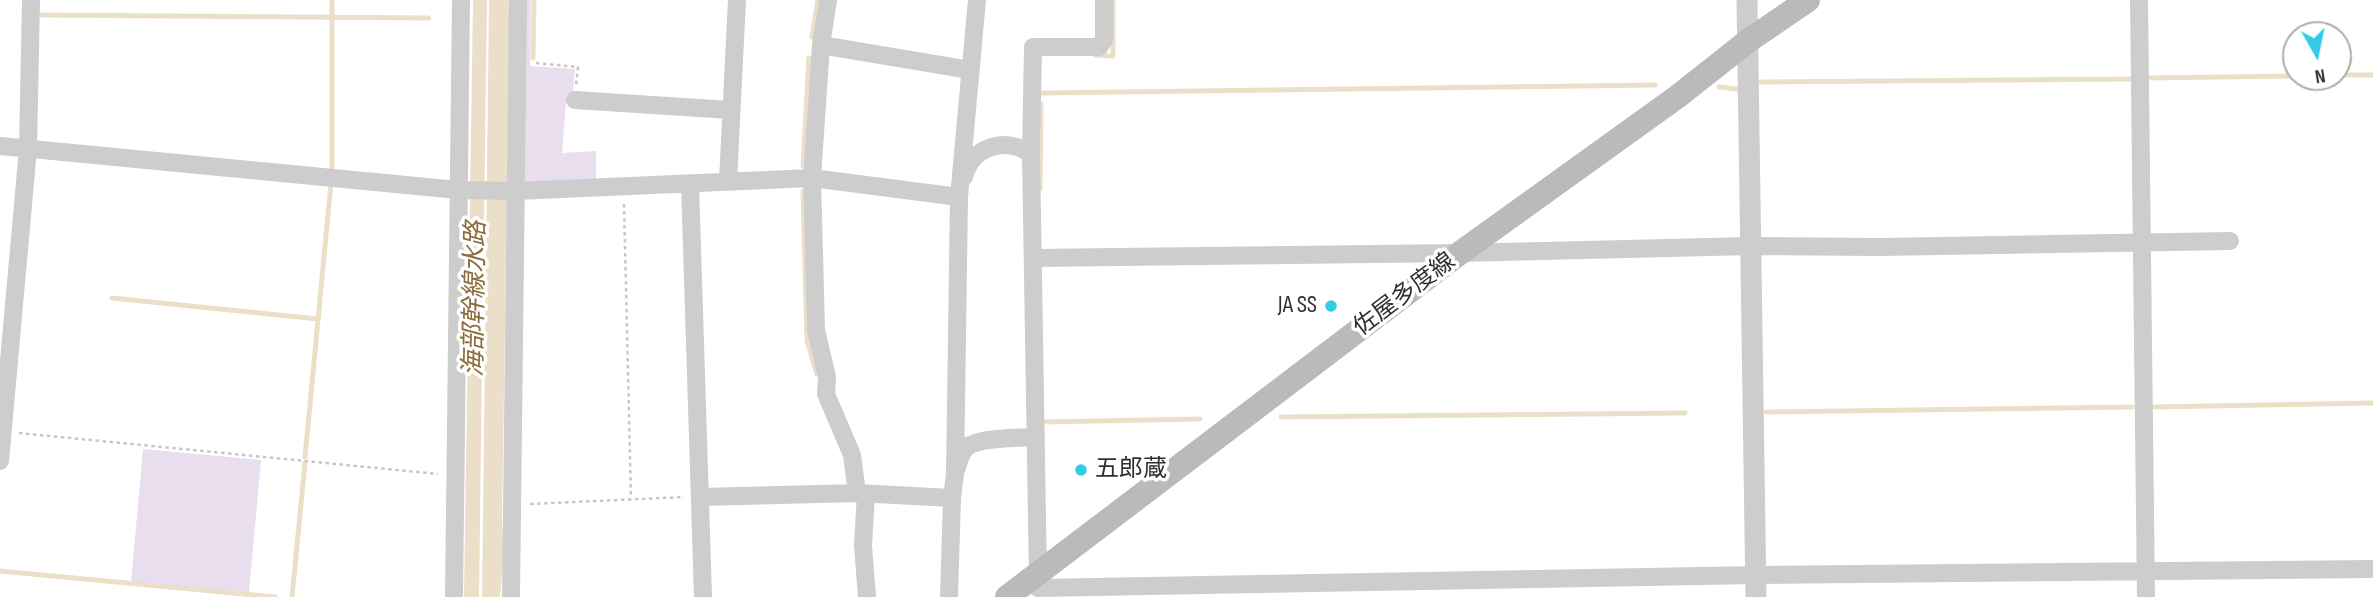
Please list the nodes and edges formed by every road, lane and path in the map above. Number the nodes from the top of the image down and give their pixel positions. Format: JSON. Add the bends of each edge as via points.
{"nodes":[{"id":1,"x":31,"y":0,"type":"edge"},
{"id":2,"x":461,"y":0,"type":"edge"},
{"id":3,"x":518,"y":0,"type":"edge"},
{"id":4,"x":737,"y":0,"type":"edge"},
{"id":5,"x":828,"y":0,"type":"edge"},
{"id":6,"x":976,"y":0,"type":"edge"},
{"id":7,"x":1104,"y":0,"type":"edge"},
{"id":8,"x":1747,"y":0,"type":"edge"},
{"id":9,"x":1808,"y":0,"type":"edge"},
{"id":10,"x":2139,"y":0,"type":"edge"},
{"id":11,"x":1748,"y":41,"type":"junction"},
{"id":12,"x":821,"y":45,"type":"junction"},
{"id":13,"x":536,"y":63,"type":"dead end"},
{"id":14,"x":970,"y":70,"type":"junction"},
{"id":15,"x":575,"y":100,"type":"joint"},
{"id":16,"x":730,"y":110,"type":"junction"},
{"id":17,"x":0,"y":146,"type":"edge"},
{"id":18,"x":28,"y":149,"type":"junction"},
{"id":19,"x":1031,"y":154,"type":"junction"},
{"id":20,"x":812,"y":178,"type":"junction"},
{"id":21,"x":728,"y":181,"type":"junction"},
{"id":22,"x":690,"y":184,"type":"junction"},
{"id":23,"x":624,"y":187,"type":"junction"},
{"id":24,"x":462,"y":190,"type":"junction"},
{"id":25,"x":514,"y":191,"type":"junction"},
{"id":26,"x":959,"y":197,"type":"junction"},
{"id":27,"x":2140,"y":242,"type":"junction"},
{"id":28,"x":2230,"y":242,"type":"dead end"},
{"id":29,"x":1751,"y":246,"type":"junction"},
{"id":30,"x":1460,"y":253,"type":"junction"},
{"id":31,"x":1034,"y":258,"type":"junction"},
{"id":32,"x":3,"y":432,"type":"junction"},
{"id":33,"x":1036,"y":437,"type":"junction"},
{"id":34,"x":0,"y":461,"type":"edge"},
{"id":35,"x":955,"y":474,"type":"junction"},
{"id":36,"x":455,"y":475,"type":"junction"},
{"id":37,"x":861,"y":494,"type":"junction"},
{"id":38,"x":701,"y":497,"type":"junction"},
{"id":39,"x":631,"y":498,"type":"junction"},
{"id":40,"x":952,"y":498,"type":"junction"},
{"id":41,"x":512,"y":504,"type":"junction"},
{"id":42,"x":2373,"y":569,"type":"edge"},
{"id":43,"x":2145,"y":572,"type":"junction"},
{"id":44,"x":1756,"y":575,"type":"junction"},
{"id":45,"x":1038,"y":587,"type":"edge"},
{"id":46,"x":454,"y":597,"type":"edge"},
{"id":47,"x":511,"y":597,"type":"edge"},
{"id":48,"x":703,"y":597,"type":"edge"},
{"id":49,"x":867,"y":597,"type":"edge"},
{"id":50,"x":949,"y":597,"type":"edge"},
{"id":51,"x":1007,"y":597,"type":"edge"},
{"id":52,"x":1756,"y":597,"type":"edge"},
{"id":53,"x":2146,"y":597,"type":"edge"}],
"edges":[{"from":1,"to":18,"type":"street"},
{"from":2,"to":24,"type":"street"},
{"from":3,"to":25,"type":"street"},
{"from":4,"to":16,"type":"street"},
{"from":5,"to":12,"type":"street"},
{"from":6,"to":14,"type":"street"},
{"from":7,"to":19,"type":"street","via":[[1104,40],[1099,47],[1033,47]]},
{"from":8,"to":11,"type":"street"},
{"from":9,"to":11,"type":"main road","name":"佐屋多度線"},
{"from":10,"to":27,"type":"street"},
{"from":11,"to":29,"type":"street"},
{"from":11,"to":30,"type":"main road","name":"佐屋多度線"},
{"from":12,"to":14,"type":"street"},
{"from":12,"to":20,"type":"street"},
{"from":13,"to":15,"type":"path","via":[[578,67]]},
{"from":14,"to":26,"type":"street"},
{"from":15,"to":16,"type":"street"},
{"from":16,"to":21,"type":"street"},
{"from":17,"to":18,"type":"street"},
{"from":18,"to":24,"type":"street"},
{"from":18,"to":32,"type":"street"},
{"from":19,"to":26,"type":"street","via":[[1019,146],[994,145],[967,166]]},
{"from":19,"to":31,"type":"street"},
{"from":20,"to":21,"type":"street"},
{"from":20,"to":26,"type":"street"},
{"from":20,"to":37,"type":"street","via":[[816,330],[827,377],[826,394],[852,455]]},
{"from":21,"to":22,"type":"street"},
{"from":22,"to":23,"type":"street"},
{"from":22,"to":38,"type":"street"},
{"from":23,"to":25,"type":"street"},
{"from":23,"to":39,"type":"path"},
{"from":24,"to":25,"type":"street"},
{"from":24,"to":36,"type":"street"},
{"from":25,"to":41,"type":"street"},
{"from":26,"to":35,"type":"street"},
{"from":27,"to":28,"type":"street"},
{"from":27,"to":29,"type":"street"},
{"from":27,"to":43,"type":"street"},
{"from":29,"to":30,"type":"street"},
{"from":29,"to":44,"type":"street"},
{"from":30,"to":31,"type":"street"},
{"from":30,"to":45,"type":"main road","name":"佐屋多度線"},
{"from":31,"to":33,"type":"street"},
{"from":32,"to":34,"type":"street"},
{"from":32,"to":36,"type":"path"},
{"from":33,"to":35,"type":"street","via":[[976,442],[960,457]]},
{"from":33,"to":45,"type":"street"},
{"from":35,"to":40,"type":"street"},
{"from":36,"to":46,"type":"street"},
{"from":37,"to":38,"type":"street"},
{"from":37,"to":40,"type":"street"},
{"from":37,"to":49,"type":"street"},
{"from":38,"to":39,"type":"path"},
{"from":38,"to":48,"type":"street"},
{"from":39,"to":41,"type":"path"},
{"from":40,"to":50,"type":"street"},
{"from":41,"to":47,"type":"street"},
{"from":42,"to":43,"type":"street"},
{"from":43,"to":44,"type":"street"},
{"from":43,"to":53,"type":"street"},
{"from":44,"to":45,"type":"street"},
{"from":44,"to":52,"type":"street"},
{"from":45,"to":51,"type":"main road","name":"佐屋多度線"}]}
